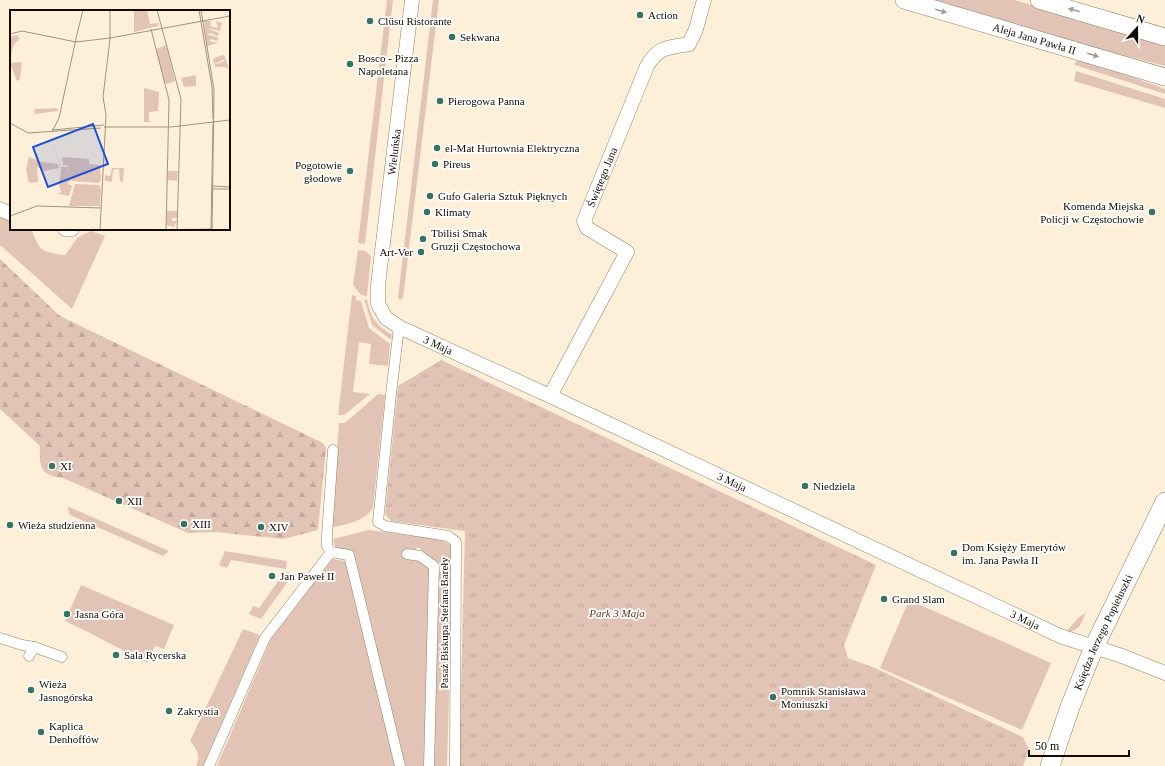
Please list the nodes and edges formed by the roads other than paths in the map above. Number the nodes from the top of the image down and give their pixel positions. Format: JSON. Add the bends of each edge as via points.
{"nodes":[{"id":1,"x":412,"y":0,"type":"edge"},
{"id":2,"x":704,"y":0,"type":"edge"},
{"id":3,"x":904,"y":0,"type":"edge"},
{"id":4,"x":1039,"y":0,"type":"edge"},
{"id":5,"x":1165,"y":37,"type":"edge"},
{"id":6,"x":1165,"y":77,"type":"edge"},
{"id":7,"x":0,"y":209,"type":"edge"},
{"id":8,"x":10,"y":214,"type":"edge"},
{"id":9,"x":378,"y":304,"type":"joint"},
{"id":10,"x":399,"y":328,"type":"junction"},
{"id":11,"x":550,"y":396,"type":"junction"},
{"id":12,"x":333,"y":450,"type":"dead end"},
{"id":13,"x":1165,"y":502,"type":"edge"},
{"id":14,"x":331,"y":552,"type":"junction"},
{"id":15,"x":407,"y":554,"type":"dead end"},
{"id":16,"x":0,"y":638,"type":"edge"},
{"id":17,"x":1094,"y":647,"type":"junction"},
{"id":18,"x":62,"y":657,"type":"dead end"},
{"id":19,"x":1165,"y":673,"type":"edge"},
{"id":20,"x":210,"y":766,"type":"edge"},
{"id":21,"x":400,"y":766,"type":"edge"},
{"id":22,"x":428,"y":766,"type":"edge"},
{"id":23,"x":455,"y":766,"type":"edge"},
{"id":24,"x":1050,"y":766,"type":"edge"}],
"edges":[{"from":1,"to":9,"type":"street","name":"Wieluńska","via":[[378,278]]},
{"from":2,"to":11,"type":"street","name":"Świętego Jana","via":[[689,44],[661,49],[647,66],[584,221],[587,228],[627,252]]},
{"from":3,"to":6,"type":"street","name":"Aleja Jana Pawła II","one_way":true},
{"from":5,"to":4,"type":"street","one_way":true},
{"from":7,"to":8,"type":"street"},
{"from":9,"to":10,"type":"street","name":"3 Maja","via":[[386,318]]},
{"from":10,"to":11,"type":"street","name":"3 Maja"},
{"from":10,"to":23,"type":"street","name":"Pasaż Biskupa Stefana Bareły","via":[[378,522],[385,526],[448,536],[456,542]]},
{"from":11,"to":17,"type":"street","name":"3 Maja","via":[[1060,636]]},
{"from":12,"to":14,"type":"street","via":[[327,535],[327,546]]},
{"from":13,"to":17,"type":"main road","name":"Księdza Jerzego Popiełuszki"},
{"from":14,"to":20,"type":"street","via":[[264,638]]},
{"from":14,"to":21,"type":"street","via":[[348,555]]},
{"from":15,"to":22,"type":"street","via":[[420,556],[434,566]]},
{"from":16,"to":18,"type":"street","via":[[22,645],[32,652]]},
{"from":17,"to":19,"type":"street","name":"3 Maja"},
{"from":17,"to":24,"type":"main road","name":"Księdza Jerzego Popiełuszki"}]}
